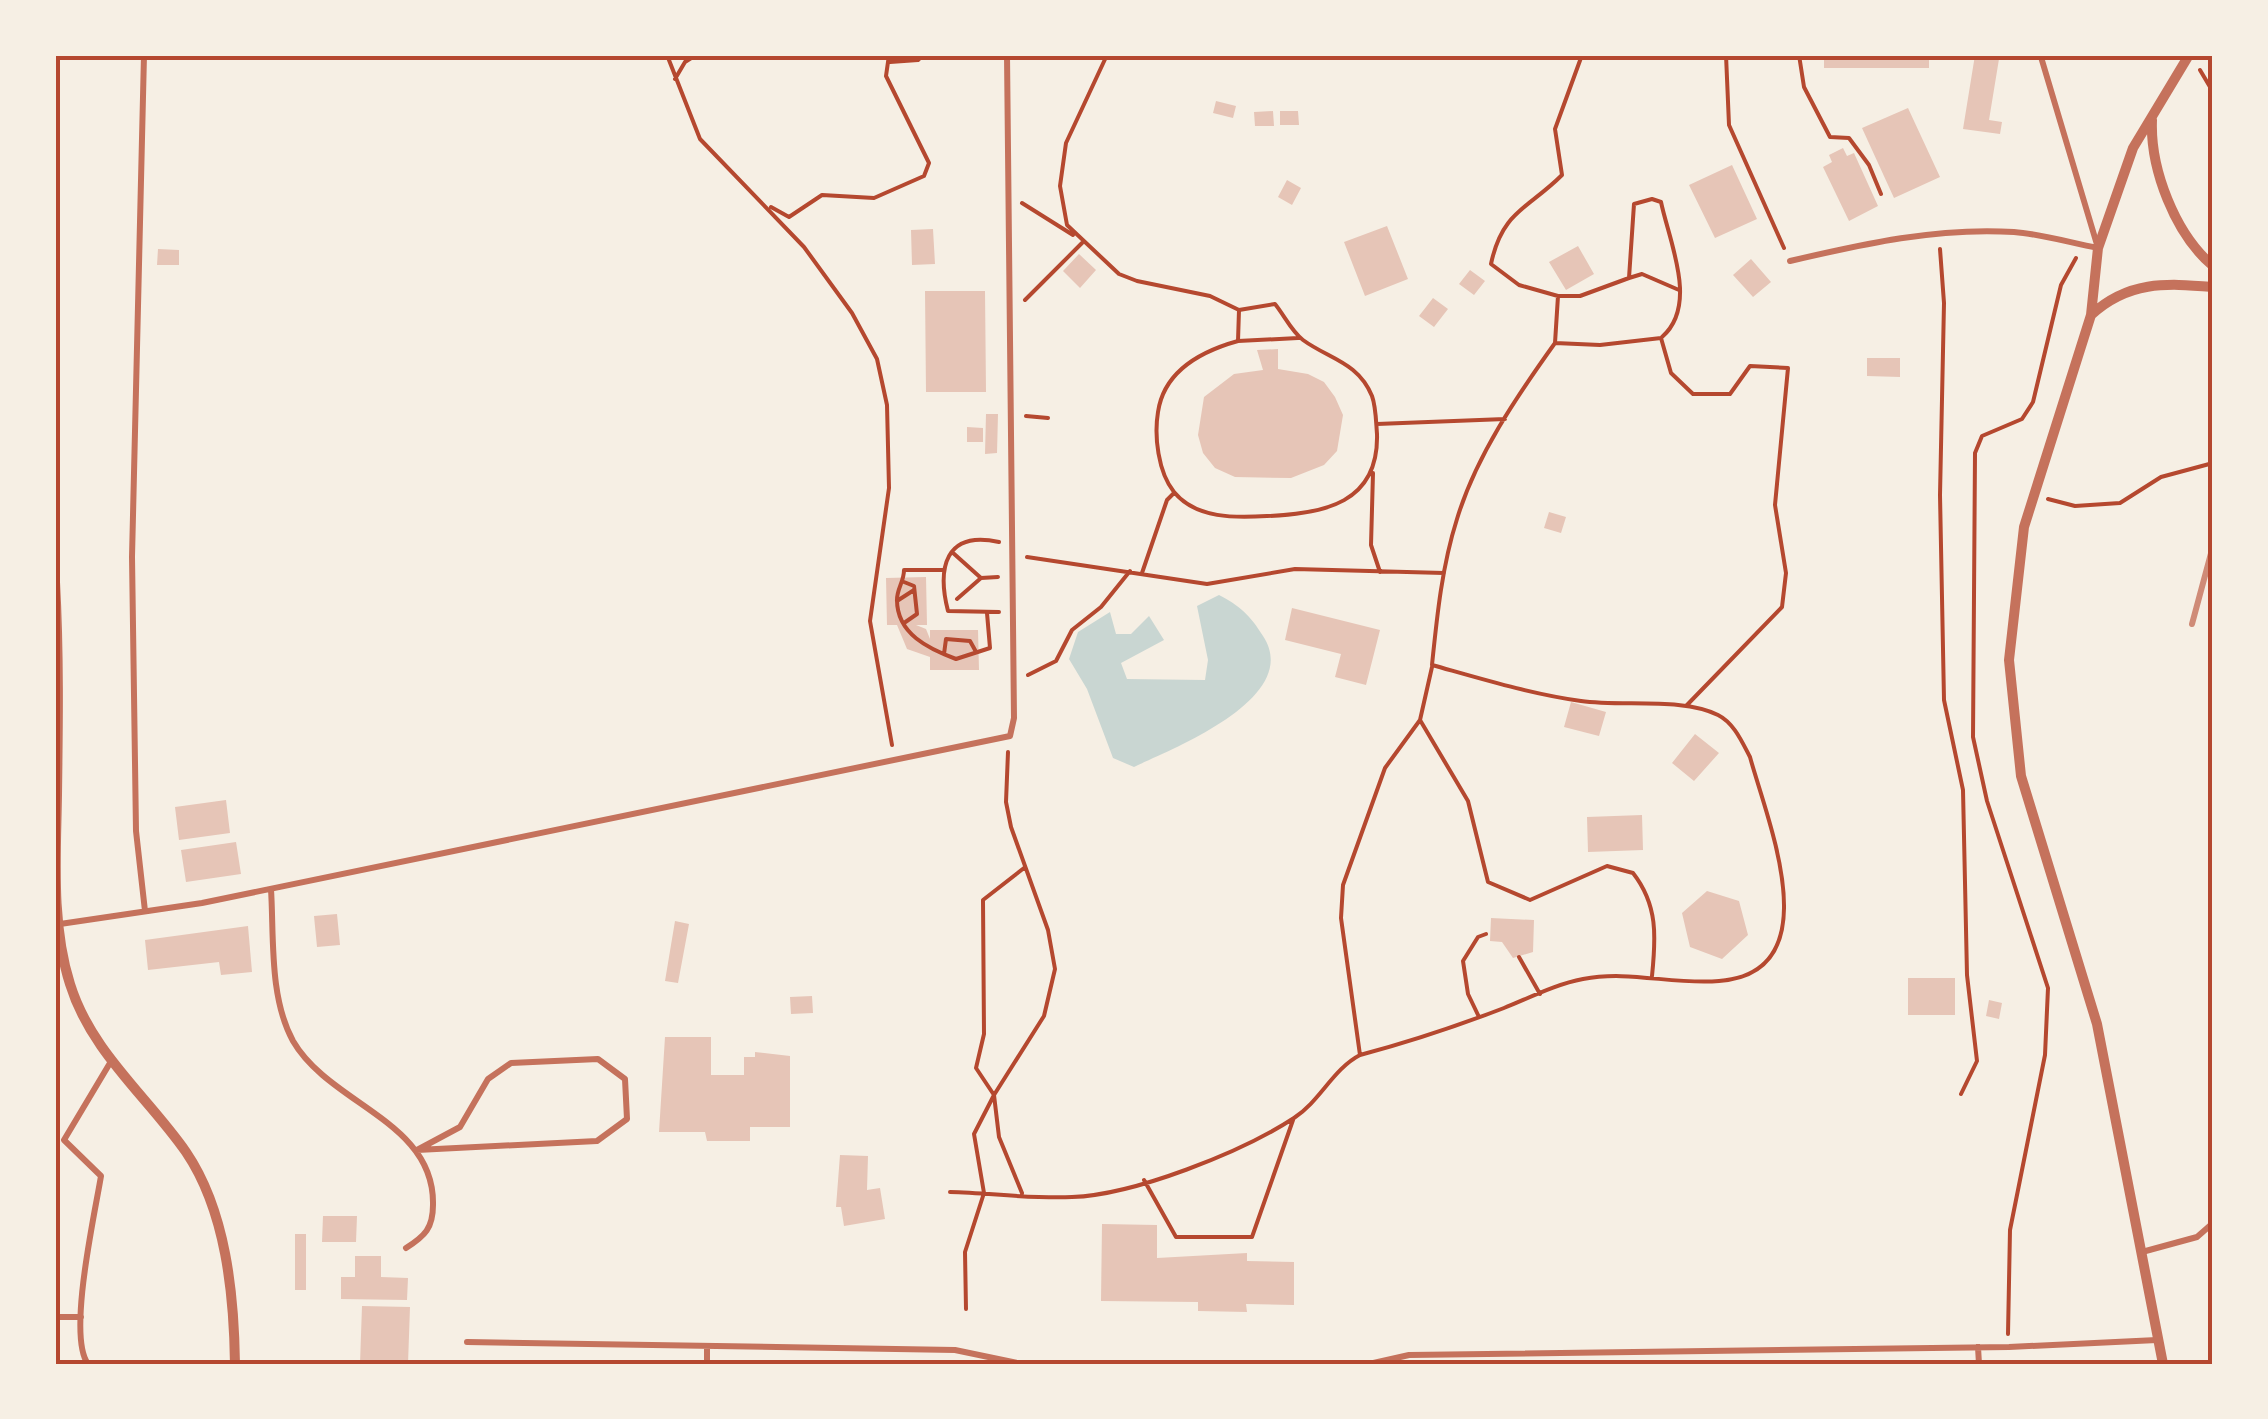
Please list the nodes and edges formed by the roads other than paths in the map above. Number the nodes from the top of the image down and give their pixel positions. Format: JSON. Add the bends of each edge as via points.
{"nodes":[{"id":1,"x":144,"y":55,"type":"edge"},
{"id":2,"x":1007,"y":55,"type":"edge"},
{"id":3,"x":2189,"y":55,"type":"edge"},
{"id":4,"x":2041,"y":57,"type":"edge"},
{"id":5,"x":2152,"y":120,"type":"junction"},
{"id":6,"x":2098,"y":248,"type":"junction"},
{"id":7,"x":1790,"y":261,"type":"road end"},
{"id":8,"x":2213,"y":266,"type":"edge"},
{"id":9,"x":2213,"y":287,"type":"edge"},
{"id":10,"x":2091,"y":314,"type":"junction"},
{"id":11,"x":55,"y":582,"type":"edge"},
{"id":12,"x":271,"y":888,"type":"junction"},
{"id":13,"x":145,"y":911,"type":"junction"},
{"id":14,"x":60,"y":924,"type":"junction"},
{"id":15,"x":110,"y":1063,"type":"junction"},
{"id":16,"x":60,"y":1140,"type":"edge"},
{"id":17,"x":417,"y":1150,"type":"junction"},
{"id":18,"x":2213,"y":1224,"type":"edge"},
{"id":19,"x":406,"y":1248,"type":"dead end"},
{"id":20,"x":2142,"y":1252,"type":"junction"},
{"id":21,"x":55,"y":1317,"type":"edge"},
{"id":22,"x":81,"y":1317,"type":"junction"},
{"id":23,"x":2157,"y":1340,"type":"junction"},
{"id":24,"x":468,"y":1342,"type":"dead end"},
{"id":25,"x":707,"y":1346,"type":"junction"},
{"id":26,"x":1978,"y":1347,"type":"junction"},
{"id":27,"x":88,"y":1364,"type":"edge"},
{"id":28,"x":234,"y":1364,"type":"edge"},
{"id":29,"x":706,"y":1364,"type":"edge"},
{"id":30,"x":1022,"y":1364,"type":"edge"},
{"id":31,"x":1369,"y":1364,"type":"edge"},
{"id":32,"x":1978,"y":1364,"type":"edge"},
{"id":33,"x":2163,"y":1364,"type":"edge"}],
"edges":[{"from":1,"to":13,"type":"lane","via":[[132,558],[136,831]]},
{"from":2,"to":12,"type":"lane","via":[[1010,736]]},
{"from":3,"to":5,"type":"street"},
{"from":4,"to":6,"type":"lane"},
{"from":5,"to":6,"type":"street","via":[[2134,148]]},
{"from":5,"to":8,"type":"street","via":[[2160,178],[2195,246]]},
{"from":6,"to":7,"type":"lane","via":[[2015,232],[1938,234]]},
{"from":6,"to":10,"type":"street"},
{"from":9,"to":10,"type":"street","via":[[2130,288]]},
{"from":10,"to":20,"type":"street","via":[[2024,527],[2010,624],[2013,730],[2034,826],[2097,1024]]},
{"from":11,"to":14,"type":"street"},
{"from":12,"to":13,"type":"lane"},
{"from":12,"to":17,"type":"lane","via":[[277,986],[293,1040],[318,1071]]},
{"from":13,"to":14,"type":"lane"},
{"from":14,"to":15,"type":"street","via":[[70,986]]},
{"from":15,"to":16,"type":"lane"},
{"from":15,"to":28,"type":"street","via":[[186,1152],[211,1200],[229,1287]]},
{"from":16,"to":22,"type":"lane","via":[[100,1176]]},
{"from":17,"to":17,"type":"lane","via":[[598,1140],[627,1119],[625,1079],[598,1059],[511,1064],[488,1079],[460,1127]]},
{"from":17,"to":19,"type":"lane","via":[[433,1185],[432,1222]]},
{"from":18,"to":20,"type":"lane","via":[[2197,1238]]},
{"from":20,"to":23,"type":"street"},
{"from":21,"to":22,"type":"lane"},
{"from":22,"to":27,"type":"lane"},
{"from":23,"to":26,"type":"lane"},
{"from":23,"to":33,"type":"street"},
{"from":24,"to":25,"type":"lane"},
{"from":25,"to":29,"type":"lane"},
{"from":25,"to":30,"type":"lane","via":[[955,1350]]},
{"from":26,"to":31,"type":"lane","via":[[1409,1355]]},
{"from":26,"to":32,"type":"lane"}]}
